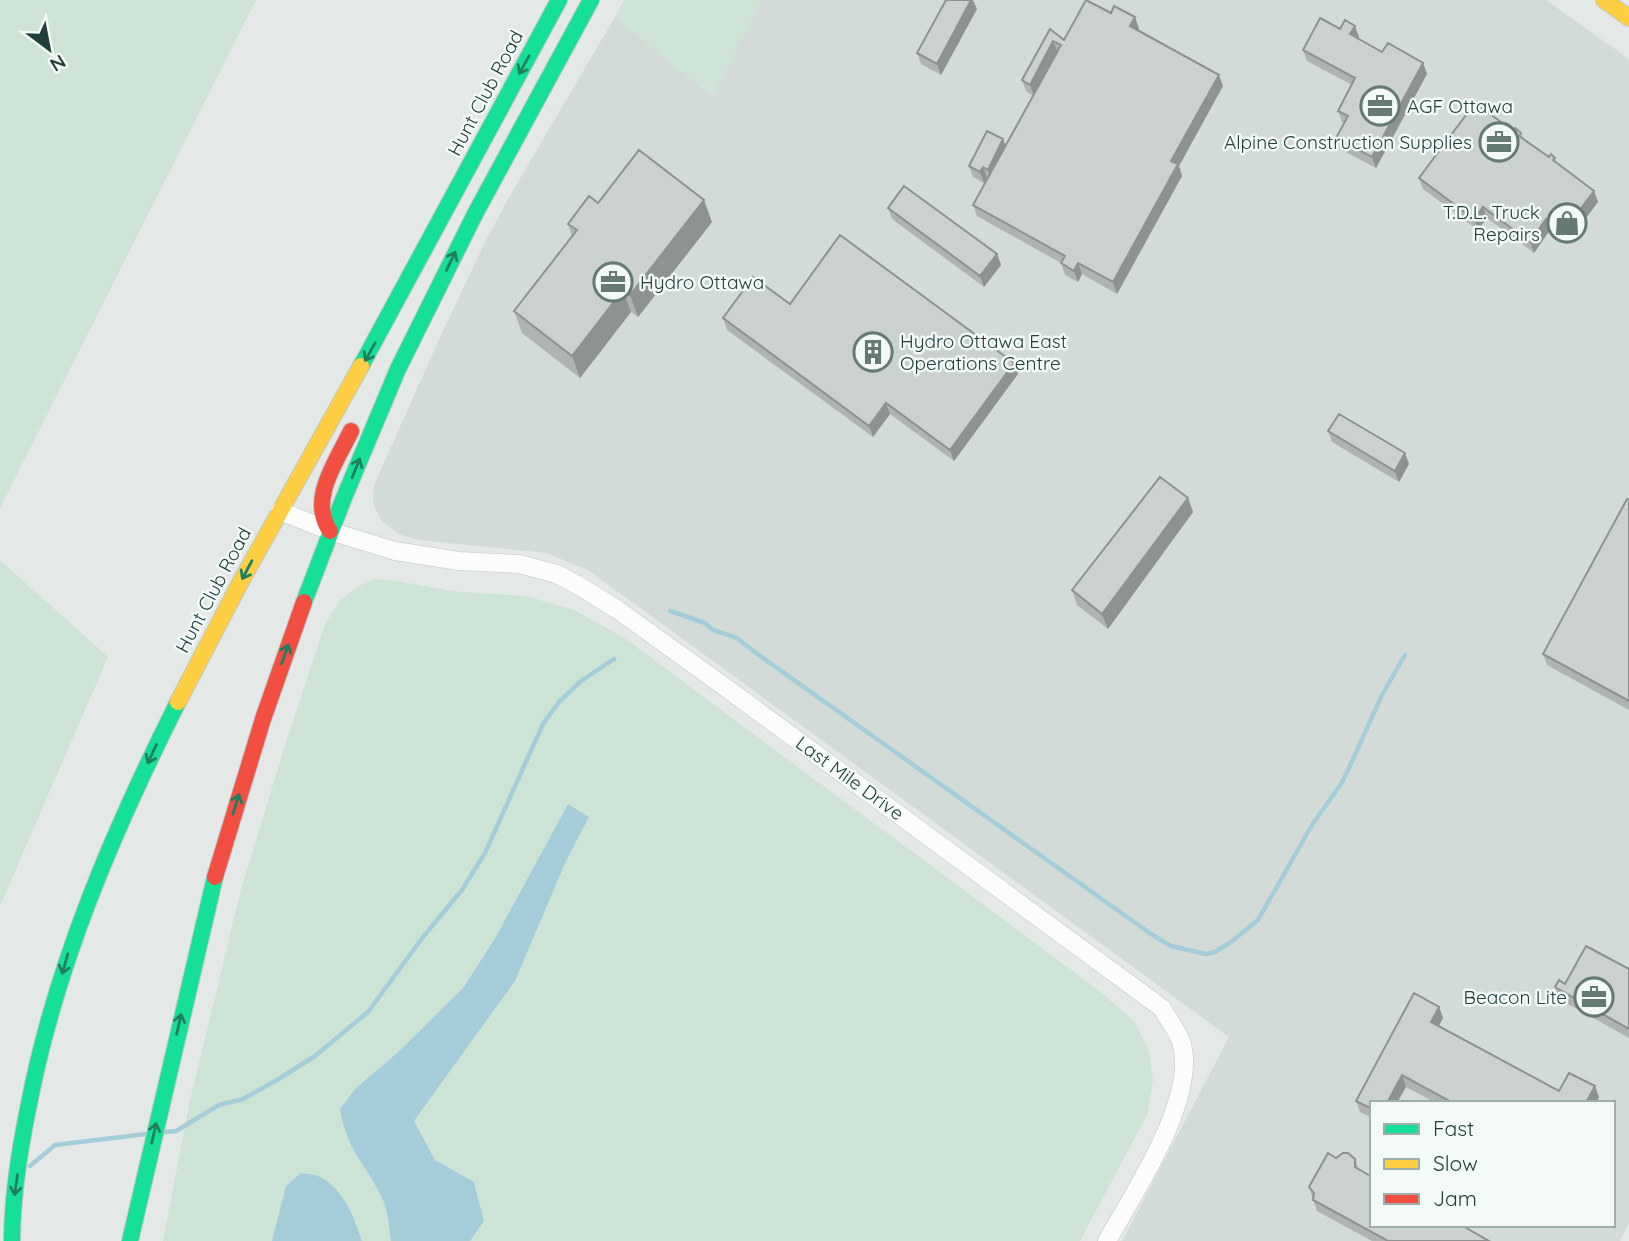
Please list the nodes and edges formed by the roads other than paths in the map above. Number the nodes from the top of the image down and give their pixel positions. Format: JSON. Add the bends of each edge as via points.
{"nodes":[{"id":1,"x":591,"y":0,"type":"edge"},
{"id":2,"x":1604,"y":0,"type":"edge"},
{"id":3,"x":554,"y":2,"type":"edge"},
{"id":4,"x":1629,"y":18,"type":"edge"},
{"id":5,"x":579,"y":22,"type":"junction"},
{"id":6,"x":455,"y":192,"type":"junction"},
{"id":7,"x":380,"y":366,"type":"dead end"},
{"id":8,"x":358,"y":416,"type":"dead end"},
{"id":9,"x":280,"y":511,"type":"junction"},
{"id":10,"x":330,"y":531,"type":"junction"},
{"id":11,"x":12,"y":1241,"type":"edge"},
{"id":12,"x":130,"y":1241,"type":"edge"},
{"id":13,"x":1107,"y":1241,"type":"edge"}],
"edges":[{"from":1,"to":5,"type":"main road"},
{"from":2,"to":4,"type":"main road"},
{"from":3,"to":5,"type":"main road"},
{"from":3,"to":6,"type":"main road","name":"Hunt Club Road","one_way":true},
{"from":10,"to":5,"type":"main road","one_way":true,"via":[[384,400],[444,276]]},
{"from":6,"to":7,"type":"main road","via":[[450,214]]},
{"from":6,"to":9,"type":"main road","name":"Hunt Club Road","one_way":true},
{"from":8,"to":10,"type":"main road","via":[[324,492],[321,511]]},
{"from":9,"to":10,"type":"street","name":"Last Mile Drive"},
{"from":9,"to":11,"type":"main road","name":"Hunt Club Road","one_way":true,"via":[[181,692],[101,865],[71,942],[35,1073]]},
{"from":12,"to":10,"type":"main road","one_way":true,"via":[[208,901],[282,663]]},
{"from":10,"to":13,"type":"street","name":"Last Mile Drive","via":[[428,558],[519,564],[557,574],[581,587],[718,681],[1161,1008],[1181,1041],[1184,1077],[1170,1125]]}]}
